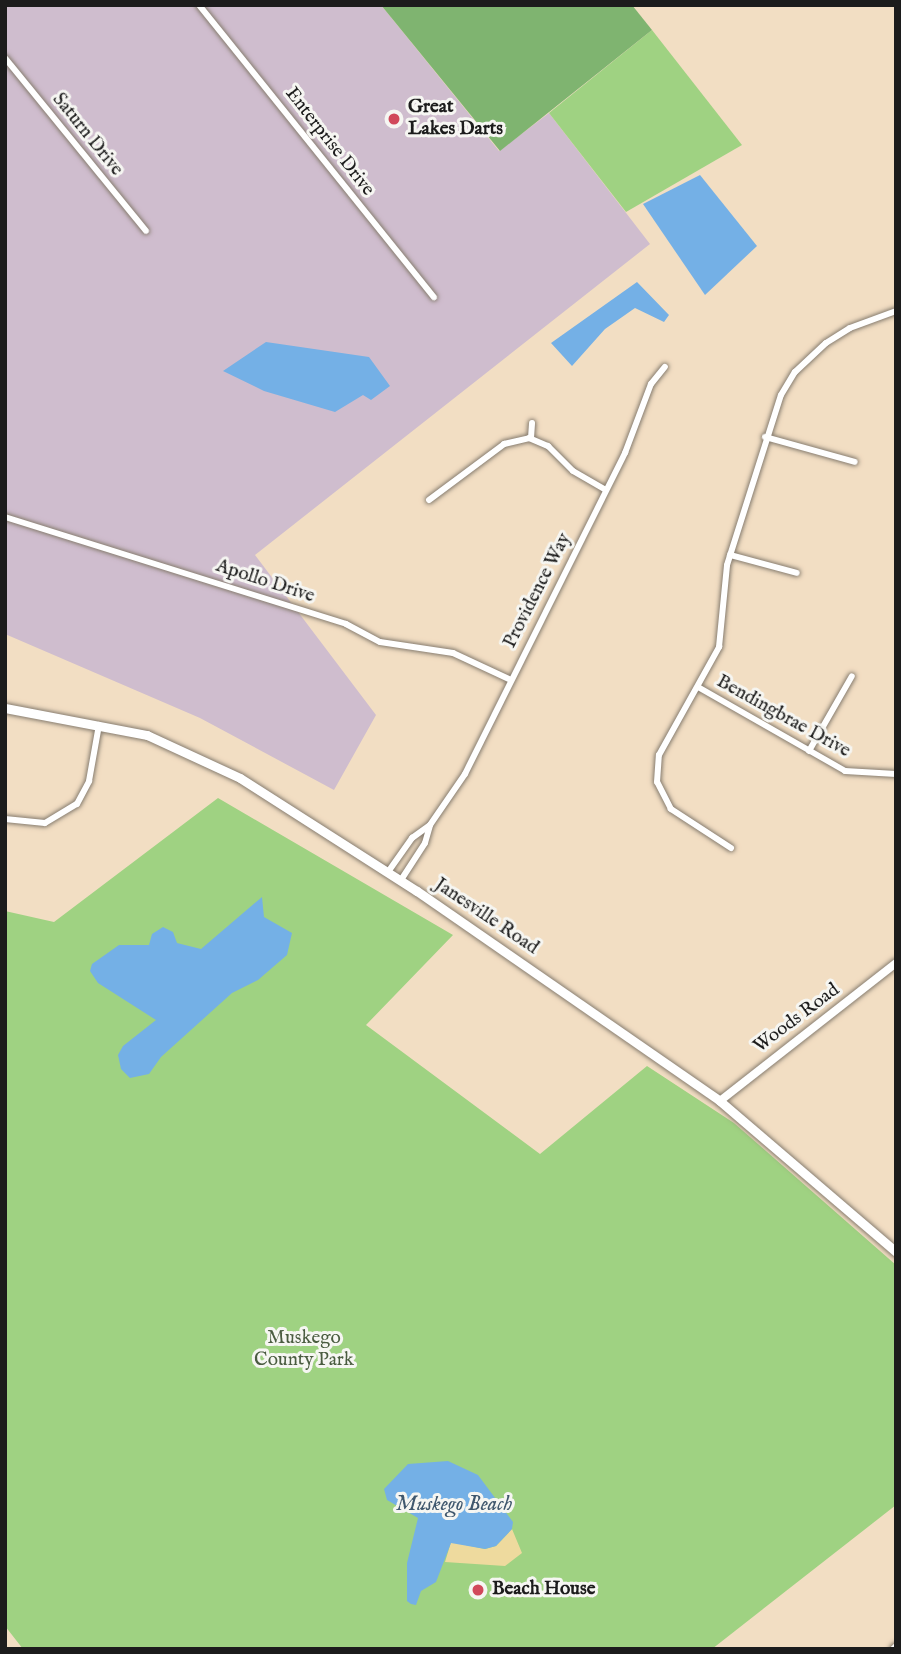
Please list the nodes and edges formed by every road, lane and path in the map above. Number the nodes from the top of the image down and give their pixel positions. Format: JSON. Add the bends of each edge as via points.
{"nodes":[{"id":1,"x":199,"y":5,"type":"edge"},
{"id":2,"x":5,"y":58,"type":"edge"},
{"id":3,"x":146,"y":231,"type":"dead end"},
{"id":4,"x":434,"y":297,"type":"dead end"},
{"id":5,"x":896,"y":312,"type":"edge"},
{"id":6,"x":665,"y":367,"type":"dead end"},
{"id":7,"x":532,"y":423,"type":"dead end"},
{"id":8,"x":765,"y":437,"type":"junction"},
{"id":9,"x":531,"y":438,"type":"junction"},
{"id":10,"x":855,"y":462,"type":"dead end"},
{"id":11,"x":606,"y":490,"type":"junction"},
{"id":12,"x":429,"y":500,"type":"dead end"},
{"id":13,"x":5,"y":517,"type":"edge"},
{"id":14,"x":730,"y":555,"type":"junction"},
{"id":15,"x":797,"y":573,"type":"dead end"},
{"id":16,"x":852,"y":676,"type":"dead end"},
{"id":17,"x":511,"y":680,"type":"junction"},
{"id":18,"x":698,"y":687,"type":"junction"},
{"id":19,"x":5,"y":708,"type":"edge"},
{"id":20,"x":99,"y":725,"type":"junction"},
{"id":21,"x":809,"y":751,"type":"junction"},
{"id":22,"x":896,"y":774,"type":"edge"},
{"id":23,"x":5,"y":819,"type":"edge"},
{"id":24,"x":430,"y":825,"type":"junction"},
{"id":25,"x":731,"y":848,"type":"dead end"},
{"id":26,"x":388,"y":872,"type":"junction"},
{"id":27,"x":401,"y":880,"type":"junction"},
{"id":28,"x":896,"y":963,"type":"edge"},
{"id":29,"x":720,"y":1101,"type":"junction"},
{"id":30,"x":896,"y":1252,"type":"edge"}],
"edges":[{"from":1,"to":4,"type":"street","name":"Enterprise Drive"},
{"from":2,"to":3,"type":"street","name":"Saturn Drive"},
{"from":5,"to":8,"type":"street","via":[[850,328],[816,351],[789,380]]},
{"from":6,"to":11,"type":"street","name":"Providence Way","via":[[651,384]]},
{"from":7,"to":9,"type":"street"},
{"from":8,"to":10,"type":"street"},
{"from":8,"to":14,"type":"street"},
{"from":9,"to":11,"type":"street"},
{"from":9,"to":12,"type":"street","via":[[504,444]]},
{"from":11,"to":17,"type":"street","name":"Providence Way"},
{"from":13,"to":17,"type":"street","name":"Apollo Drive","via":[[346,624],[380,642],[451,652]]},
{"from":14,"to":15,"type":"street"},
{"from":14,"to":18,"type":"street","via":[[722,634]]},
{"from":16,"to":21,"type":"street"},
{"from":17,"to":24,"type":"street","name":"Providence Way","via":[[465,774]]},
{"from":18,"to":21,"type":"street","name":"Bendingbrae Drive"},
{"from":18,"to":25,"type":"street","via":[[659,755],[657,782],[671,809]]},
{"from":19,"to":20,"type":"main road","name":"Janesville Road"},
{"from":20,"to":23,"type":"street","via":[[89,781],[77,804],[45,824]]},
{"from":20,"to":26,"type":"main road","name":"Janesville Road","via":[[147,735],[206,759]]},
{"from":21,"to":22,"type":"street","name":"Bendingbrae Drive","via":[[855,774]]},
{"from":24,"to":26,"type":"street","name":"Providence Way","via":[[412,838]]},
{"from":24,"to":27,"type":"street","name":"Providence Way","via":[[425,843]]},
{"from":26,"to":27,"type":"main road","name":"Janesville Road"},
{"from":27,"to":29,"type":"main road","name":"Janesville Road"},
{"from":28,"to":29,"type":"street","name":"Woods Road"},
{"from":29,"to":30,"type":"main road","name":"Janesville Road"}]}
